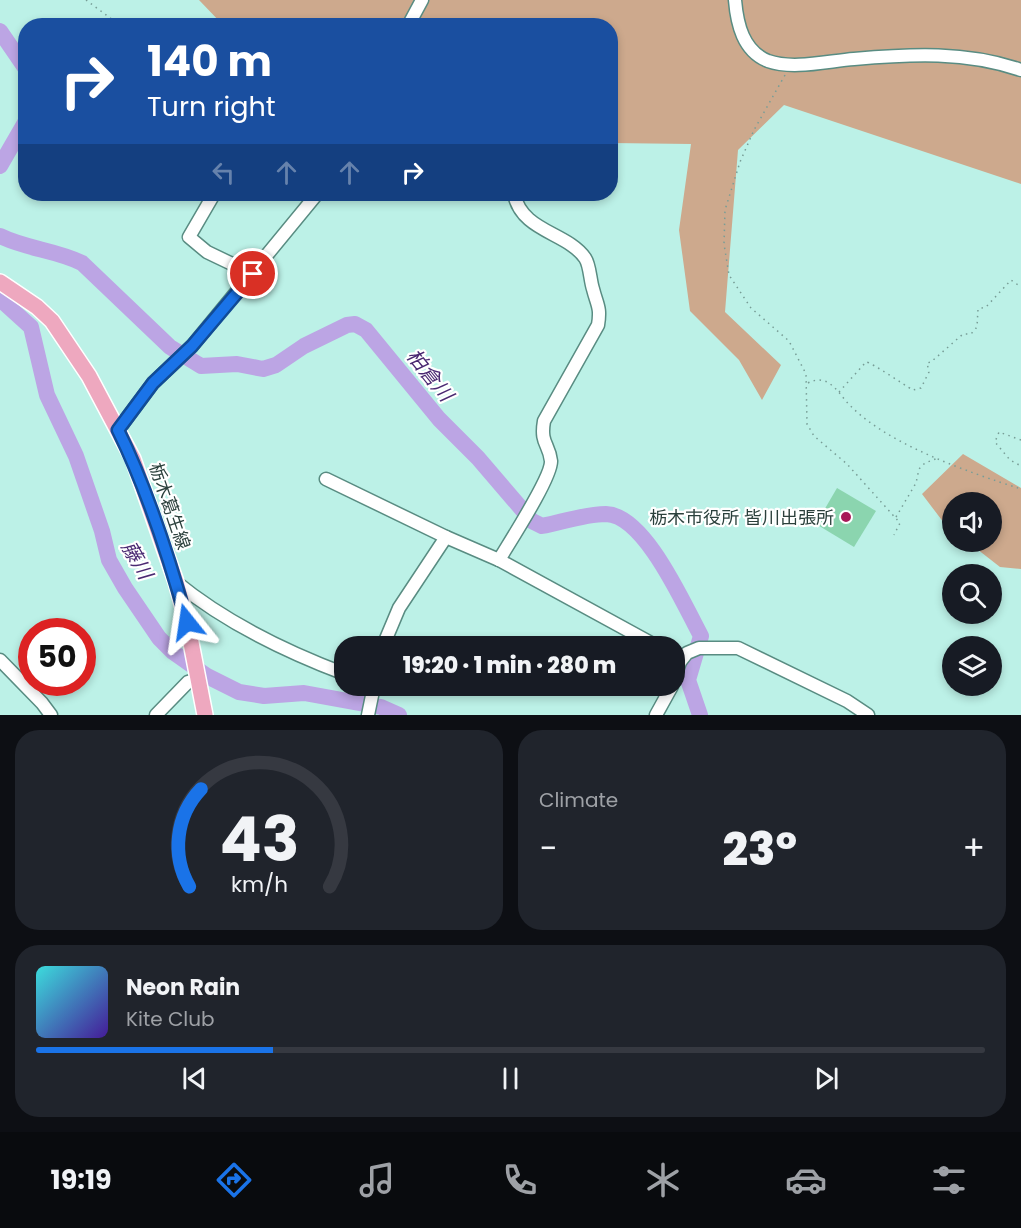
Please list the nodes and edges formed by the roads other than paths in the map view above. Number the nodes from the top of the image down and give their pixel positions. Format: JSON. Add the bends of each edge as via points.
{"nodes":[{"id":1,"x":422,"y":0,"type":"edge"},
{"id":2,"x":735,"y":0,"type":"edge"},
{"id":3,"x":412,"y":18,"type":"edge"},
{"id":4,"x":1021,"y":70,"type":"edge"},
{"id":5,"x":210,"y":201,"type":"edge"},
{"id":6,"x":311,"y":201,"type":"edge"},
{"id":7,"x":516,"y":201,"type":"edge"},
{"id":8,"x":253,"y":274,"type":"junction"},
{"id":9,"x":0,"y":282,"type":"edge"},
{"id":10,"x":118,"y":430,"type":"junction"},
{"id":11,"x":326,"y":478,"type":"dead end"},
{"id":12,"x":446,"y":537,"type":"junction"},
{"id":13,"x":499,"y":560,"type":"junction"},
{"id":14,"x":176,"y":582,"type":"junction"},
{"id":15,"x":387,"y":636,"type":"edge"},
{"id":16,"x":638,"y":636,"type":"edge"},
{"id":17,"x":685,"y":651,"type":"edge"},
{"id":18,"x":0,"y":660,"type":"edge"},
{"id":19,"x":334,"y":669,"type":"edge"},
{"id":20,"x":198,"y":678,"type":"junction"},
{"id":21,"x":666,"y":696,"type":"edge"},
{"id":22,"x":51,"y":715,"type":"edge"},
{"id":23,"x":156,"y":715,"type":"edge"},
{"id":24,"x":205,"y":715,"type":"edge"},
{"id":25,"x":656,"y":715,"type":"edge"},
{"id":26,"x":868,"y":715,"type":"edge"}],
"edges":[{"from":1,"to":3,"type":"street"},
{"from":2,"to":4,"type":"street","via":[[739,26],[753,52],[769,61],[793,64],[906,54],[951,55]]},
{"from":5,"to":8,"type":"street","via":[[189,237],[207,252]]},
{"from":6,"to":8,"type":"street"},
{"from":7,"to":13,"type":"street","via":[[543,230],[586,258],[601,309],[598,325],[543,421],[541,435],[551,462],[530,508]]},
{"from":8,"to":10,"type":"street","via":[[192,346],[153,383]]},
{"from":9,"to":10,"type":"main road","name":"栃木葛生線","via":[[52,321]]},
{"from":10,"to":14,"type":"main road","name":"栃木葛生線","via":[[133,459]]},
{"from":11,"to":12,"type":"street"},
{"from":12,"to":13,"type":"street"},
{"from":12,"to":15,"type":"street","via":[[399,608]]},
{"from":13,"to":16,"type":"street"},
{"from":14,"to":19,"type":"street","via":[[203,604],[262,639]]},
{"from":14,"to":20,"type":"main road","name":"栃木葛生線"},
{"from":17,"to":26,"type":"street","via":[[738,648]]},
{"from":18,"to":22,"type":"street"},
{"from":20,"to":23,"type":"street","via":[[188,682]]},
{"from":20,"to":24,"type":"main road","name":"栃木葛生線"},
{"from":21,"to":25,"type":"street"}]}
